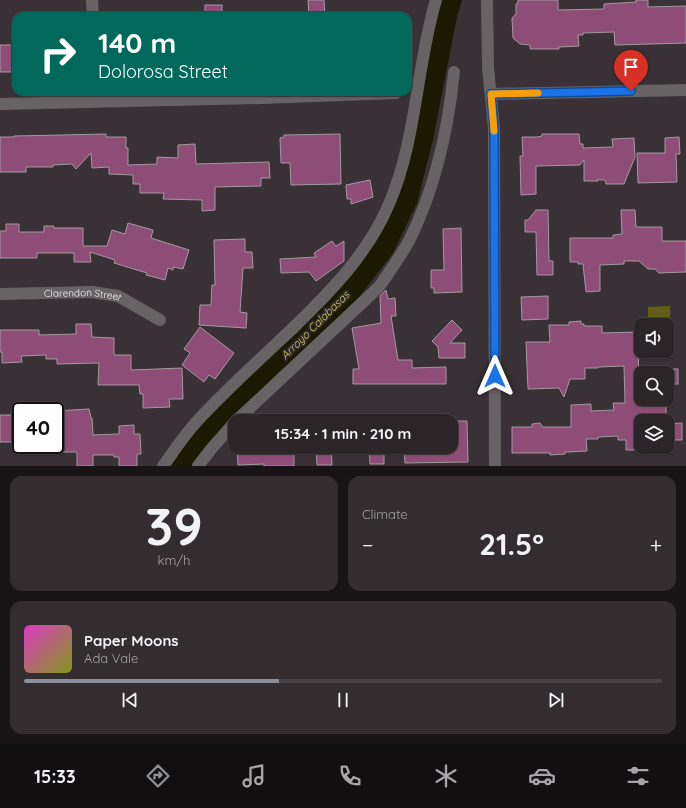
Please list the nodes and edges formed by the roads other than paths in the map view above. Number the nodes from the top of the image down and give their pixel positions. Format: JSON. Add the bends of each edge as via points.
{"nodes":[{"id":1,"x":92,"y":0,"type":"edge"},
{"id":2,"x":436,"y":0,"type":"edge"},
{"id":3,"x":487,"y":0,"type":"edge"},
{"id":4,"x":92,"y":12,"type":"edge"},
{"id":5,"x":454,"y":72,"type":"dead end"},
{"id":6,"x":686,"y":90,"type":"edge"},
{"id":7,"x":491,"y":94,"type":"junction"},
{"id":8,"x":319,"y":96,"type":"edge"},
{"id":9,"x":94,"y":97,"type":"edge"},
{"id":10,"x":0,"y":104,"type":"edge"},
{"id":11,"x":0,"y":294,"type":"edge"},
{"id":12,"x":160,"y":320,"type":"dead end"},
{"id":13,"x":244,"y":414,"type":"edge"},
{"id":14,"x":228,"y":431,"type":"edge"},
{"id":15,"x":164,"y":466,"type":"edge"},
{"id":16,"x":198,"y":466,"type":"edge"},
{"id":17,"x":495,"y":466,"type":"edge"}],
"edges":[{"from":1,"to":4,"type":"street"},
{"from":2,"to":15,"type":"street","via":[[428,27],[406,151],[398,181],[376,229],[358,259],[337,285],[196,422]]},
{"from":3,"to":7,"type":"street"},
{"from":5,"to":13,"type":"street","via":[[441,155],[434,178],[420,217],[393,267],[379,287]]},
{"from":6,"to":7,"type":"street"},
{"from":7,"to":17,"type":"street","via":[[494,136]]},
{"from":8,"to":9,"type":"street"},
{"from":9,"to":10,"type":"street"},
{"from":11,"to":12,"type":"street","name":"Clarendon Street","via":[[92,292],[118,296]]},
{"from":14,"to":16,"type":"street"}]}
